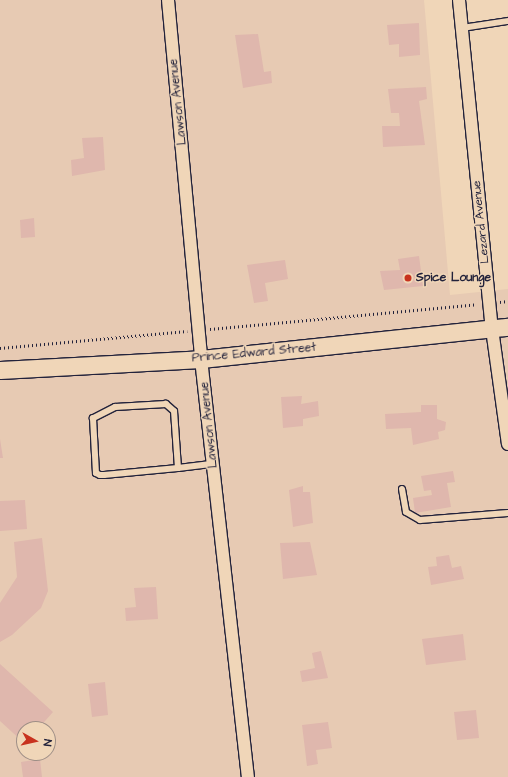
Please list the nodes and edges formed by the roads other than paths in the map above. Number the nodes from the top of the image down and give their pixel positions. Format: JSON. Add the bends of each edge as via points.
{"nodes":[{"id":1,"x":168,"y":0,"type":"edge"},
{"id":2,"x":459,"y":0,"type":"edge"},
{"id":3,"x":508,"y":21,"type":"edge"},
{"id":4,"x":462,"y":28,"type":"junction"},
{"id":5,"x":500,"y":328,"type":"edge"},
{"id":6,"x":201,"y":359,"type":"junction"},
{"id":7,"x":0,"y":370,"type":"edge"},
{"id":8,"x":508,"y":444,"type":"edge"},
{"id":9,"x":213,"y":464,"type":"junction"},
{"id":10,"x":178,"y":468,"type":"junction"},
{"id":11,"x":402,"y":489,"type":"dead end"},
{"id":12,"x":508,"y":513,"type":"edge"},
{"id":13,"x":248,"y":777,"type":"edge"}],
"edges":[{"from":1,"to":6,"type":"street","name":"Lawson Avenue"},
{"from":2,"to":4,"type":"street","name":"Lezard Avenue"},
{"from":3,"to":4,"type":"lane"},
{"from":4,"to":5,"type":"street","name":"Lezard Avenue","via":[[490,303]]},
{"from":5,"to":6,"type":"main road","name":"Prince Edward Street"},
{"from":5,"to":8,"type":"street","name":"Lezard Avenue"},
{"from":6,"to":7,"type":"main road","name":"Prince Edward Street"},
{"from":6,"to":9,"type":"street","name":"Lawson Avenue"},
{"from":9,"to":10,"type":"lane"},
{"from":9,"to":13,"type":"street","name":"Lawson Avenue"},
{"from":10,"to":10,"type":"lane","via":[[96,473],[92,418],[115,407],[166,404],[174,411]]},
{"from":11,"to":12,"type":"lane","via":[[406,512],[420,520]]}]}
